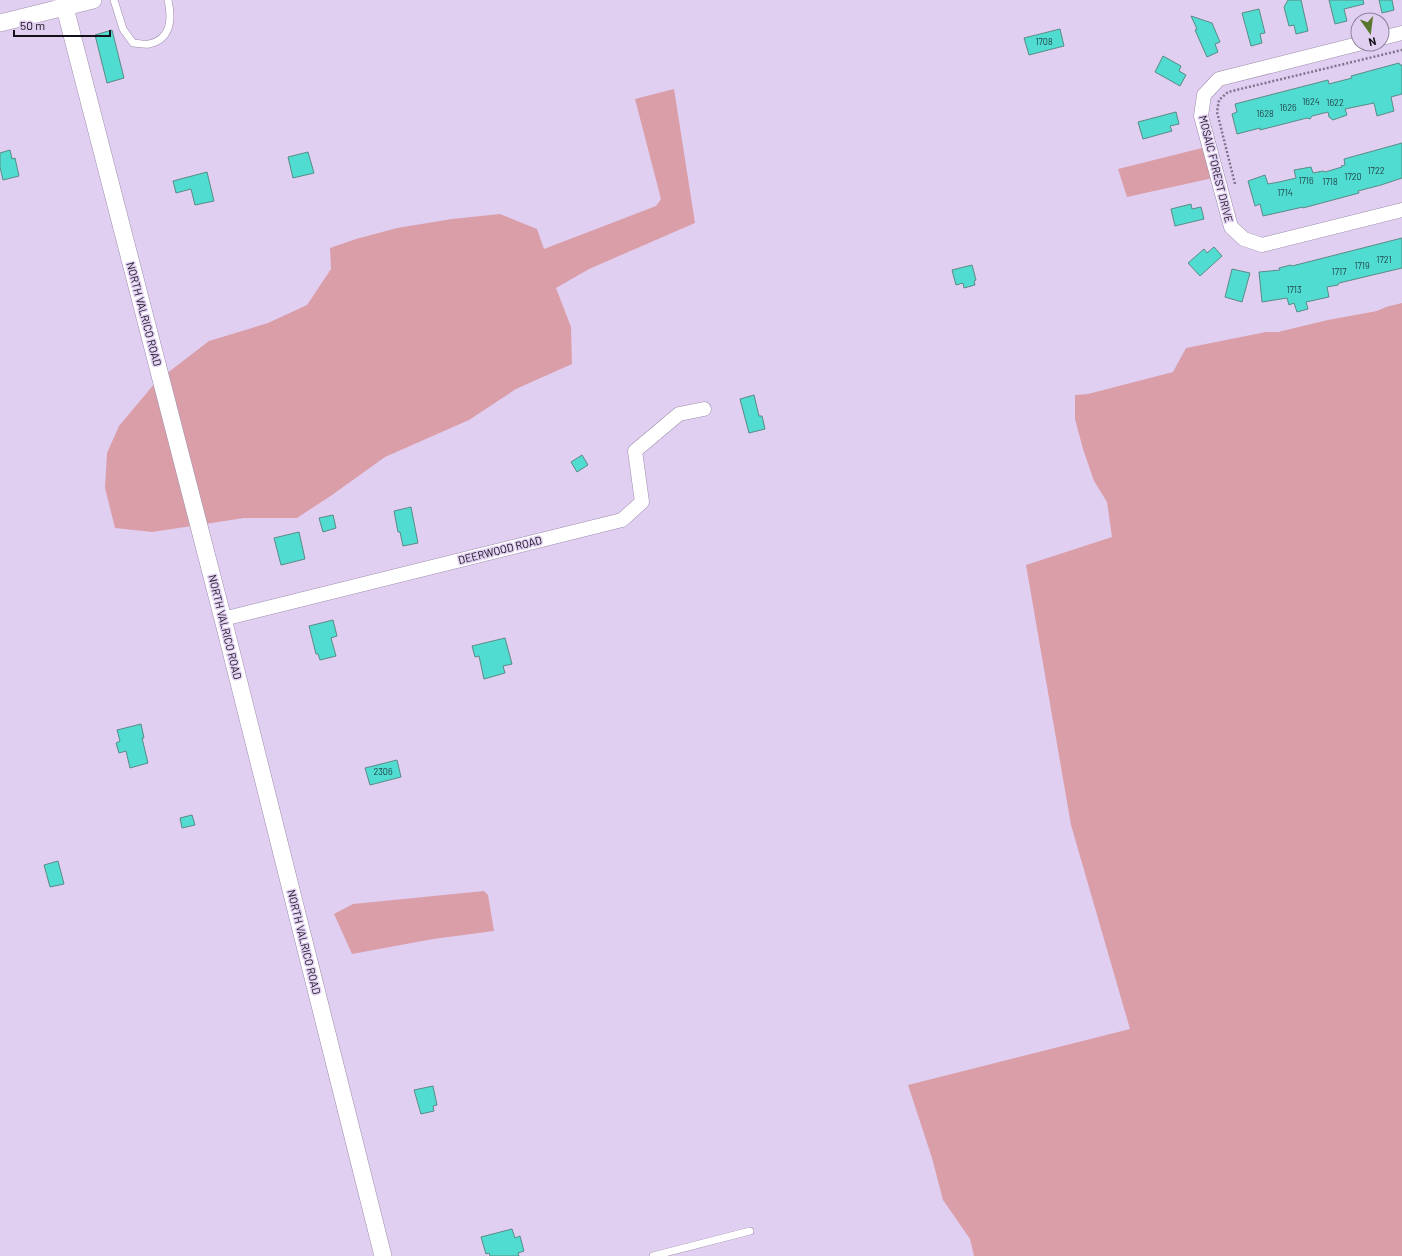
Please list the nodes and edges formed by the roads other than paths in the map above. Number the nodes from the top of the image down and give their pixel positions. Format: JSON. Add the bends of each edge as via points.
{"nodes":[{"id":1,"x":93,"y":0,"type":"edge"},
{"id":2,"x":114,"y":0,"type":"edge"},
{"id":3,"x":168,"y":0,"type":"edge"},
{"id":4,"x":64,"y":4,"type":"edge"},
{"id":5,"x":0,"y":23,"type":"edge"},
{"id":6,"x":1402,"y":33,"type":"edge"},
{"id":7,"x":1390,"y":36,"type":"edge"},
{"id":8,"x":1350,"y":46,"type":"edge"},
{"id":9,"x":1402,"y":210,"type":"edge"},
{"id":10,"x":704,"y":409,"type":"dead end"},
{"id":11,"x":223,"y":619,"type":"junction"},
{"id":12,"x":750,"y":1231,"type":"dead end"},
{"id":13,"x":383,"y":1256,"type":"edge"},
{"id":14,"x":653,"y":1256,"type":"edge"}],
"edges":[{"from":1,"to":4,"type":"street"},
{"from":2,"to":3,"type":"lane","via":[[123,29],[133,43],[148,44],[160,40],[168,30],[171,20]]},
{"from":4,"to":5,"type":"street"},
{"from":4,"to":11,"type":"street","name":"NORTH VALRICO ROAD"},
{"from":6,"to":7,"type":"street"},
{"from":8,"to":9,"type":"street","name":"MOSAIC FOREST DRIVE","via":[[1219,79],[1204,95],[1201,116],[1231,227],[1244,240],[1262,245]]},
{"from":10,"to":11,"type":"street","name":"DEERWOOD ROAD","via":[[679,414],[635,451],[642,502],[622,520]]},
{"from":11,"to":13,"type":"street","name":"NORTH VALRICO ROAD"},
{"from":12,"to":14,"type":"lane"}]}
